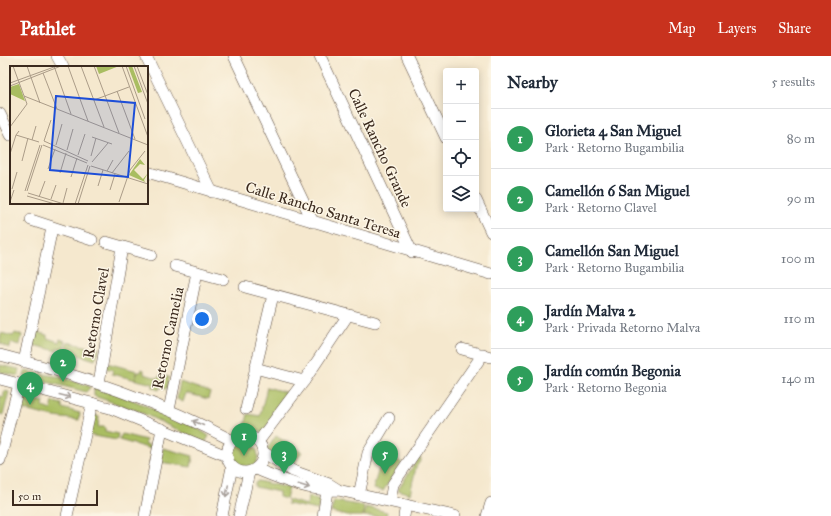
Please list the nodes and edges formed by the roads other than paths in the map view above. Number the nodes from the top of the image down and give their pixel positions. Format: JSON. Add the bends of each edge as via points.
{"nodes":[{"id":1,"x":57,"y":56,"type":"edge"},
{"id":2,"x":146,"y":56,"type":"edge"},
{"id":3,"x":320,"y":56,"type":"edge"},
{"id":4,"x":407,"y":56,"type":"edge"},
{"id":5,"x":236,"y":57,"type":"edge"},
{"id":6,"x":62,"y":66,"type":"edge"},
{"id":7,"x":0,"y":114,"type":"edge"},
{"id":8,"x":443,"y":132,"type":"edge"},
{"id":9,"x":7,"y":134,"type":"edge"},
{"id":10,"x":148,"y":172,"type":"edge"},
{"id":11,"x":212,"y":192,"type":"junction"},
{"id":12,"x":479,"y":206,"type":"edge"},
{"id":13,"x":31,"y":220,"type":"dead end"},
{"id":14,"x":313,"y":222,"type":"junction"},
{"id":15,"x":52,"y":228,"type":"junction"},
{"id":16,"x":491,"y":232,"type":"edge"},
{"id":17,"x":92,"y":240,"type":"dead end"},
{"id":18,"x":106,"y":242,"type":"dead end"},
{"id":19,"x":122,"y":247,"type":"junction"},
{"id":20,"x":412,"y":252,"type":"junction"},
{"id":21,"x":151,"y":255,"type":"dead end"},
{"id":22,"x":175,"y":266,"type":"dead end"},
{"id":23,"x":197,"y":272,"type":"junction"},
{"id":24,"x":491,"y":274,"type":"edge"},
{"id":25,"x":223,"y":279,"type":"dead end"},
{"id":26,"x":245,"y":287,"type":"dead end"},
{"id":27,"x":272,"y":295,"type":"junction"},
{"id":28,"x":348,"y":315,"type":"junction"},
{"id":29,"x":375,"y":322,"type":"dead end"},
{"id":30,"x":462,"y":349,"type":"dead end"},
{"id":31,"x":0,"y":355,"type":"edge"},
{"id":32,"x":487,"y":355,"type":"edge"},
{"id":33,"x":24,"y":362,"type":"junction"},
{"id":34,"x":255,"y":368,"type":"junction"},
{"id":35,"x":0,"y":379,"type":"edge"},
{"id":36,"x":304,"y":382,"type":"junction"},
{"id":37,"x":99,"y":383,"type":"junction"},
{"id":38,"x":19,"y":384,"type":"junction"},
{"id":39,"x":92,"y":403,"type":"junction"},
{"id":40,"x":246,"y":409,"type":"dead end"},
{"id":41,"x":169,"y":410,"type":"junction"},
{"id":42,"x":389,"y":418,"type":"dead end"},
{"id":43,"x":162,"y":429,"type":"junction"},
{"id":44,"x":233,"y":441,"type":"junction"},
{"id":45,"x":261,"y":447,"type":"junction"},
{"id":46,"x":227,"y":456,"type":"junction"},
{"id":47,"x":0,"y":460,"type":"edge"},
{"id":48,"x":232,"y":467,"type":"junction"},
{"id":49,"x":252,"y":470,"type":"junction"},
{"id":50,"x":331,"y":488,"type":"junction"},
{"id":51,"x":359,"y":495,"type":"junction"},
{"id":52,"x":390,"y":500,"type":"junction"},
{"id":53,"x":491,"y":502,"type":"edge"},
{"id":54,"x":406,"y":505,"type":"junction"},
{"id":55,"x":67,"y":516,"type":"edge"},
{"id":56,"x":145,"y":516,"type":"edge"},
{"id":57,"x":222,"y":516,"type":"edge"},
{"id":58,"x":239,"y":516,"type":"edge"},
{"id":59,"x":322,"y":516,"type":"edge"},
{"id":60,"x":404,"y":516,"type":"edge"},
{"id":61,"x":455,"y":516,"type":"edge"},
{"id":62,"x":487,"y":516,"type":"edge"}],
"edges":[{"from":1,"to":6,"type":"street"},
{"from":2,"to":11,"type":"street"},
{"from":3,"to":20,"type":"street","name":"Calle Rancho Grande"},
{"from":4,"to":8,"type":"street"},
{"from":5,"to":14,"type":"street"},
{"from":7,"to":9,"type":"street"},
{"from":10,"to":11,"type":"street","name":"Calle Rancho Santa Teresa"},
{"from":11,"to":14,"type":"street","name":"Calle Rancho Santa Teresa"},
{"from":12,"to":16,"type":"street"},
{"from":13,"to":15,"type":"street"},
{"from":14,"to":20,"type":"street","name":"Calle Rancho Santa Teresa"},
{"from":15,"to":17,"type":"street"},
{"from":15,"to":33,"type":"street"},
{"from":18,"to":19,"type":"street"},
{"from":19,"to":21,"type":"street"},
{"from":19,"to":37,"type":"street","name":"Retorno Clavel"},
{"from":20,"to":24,"type":"street","name":"Calle Rancho Santa Teresa"},
{"from":22,"to":23,"type":"street"},
{"from":23,"to":25,"type":"street"},
{"from":23,"to":41,"type":"street","name":"Retorno Camelia"},
{"from":26,"to":27,"type":"street"},
{"from":27,"to":28,"type":"street"},
{"from":27,"to":34,"type":"street"},
{"from":28,"to":29,"type":"street"},
{"from":28,"to":36,"type":"street"},
{"from":30,"to":32,"type":"street"},
{"from":31,"to":33,"type":"street"},
{"from":32,"to":52,"type":"street","via":[[393,484]]},
{"from":33,"to":37,"type":"street"},
{"from":34,"to":36,"type":"street"},
{"from":34,"to":40,"type":"street"},
{"from":35,"to":38,"type":"street"},
{"from":36,"to":45,"type":"street"},
{"from":37,"to":41,"type":"street"},
{"from":38,"to":39,"type":"street","one_way":true},
{"from":38,"to":47,"type":"street"},
{"from":39,"to":43,"type":"street"},
{"from":39,"to":55,"type":"street"},
{"from":44,"to":41,"type":"street","one_way":true},
{"from":42,"to":51,"type":"street","via":[[368,453]]},
{"from":43,"to":46,"type":"street"},
{"from":43,"to":56,"type":"street"},
{"from":44,"to":45,"type":"street","via":[[246,436]]},
{"from":44,"to":46,"type":"street","via":[[228,448]]},
{"from":45,"to":49,"type":"street","via":[[260,464]]},
{"from":45,"to":50,"type":"street","via":[[293,471]]},
{"from":46,"to":48,"type":"street"},
{"from":48,"to":49,"type":"street","via":[[240,472]]},
{"from":48,"to":57,"type":"street","one_way":true},
{"from":49,"to":50,"type":"street","one_way":true,"via":[[281,479]]},
{"from":49,"to":58,"type":"street"},
{"from":50,"to":51,"type":"street"},
{"from":50,"to":59,"type":"street"},
{"from":51,"to":52,"type":"street"},
{"from":52,"to":54,"type":"street"},
{"from":53,"to":62,"type":"street"},
{"from":54,"to":60,"type":"street"},
{"from":54,"to":61,"type":"street"}]}
